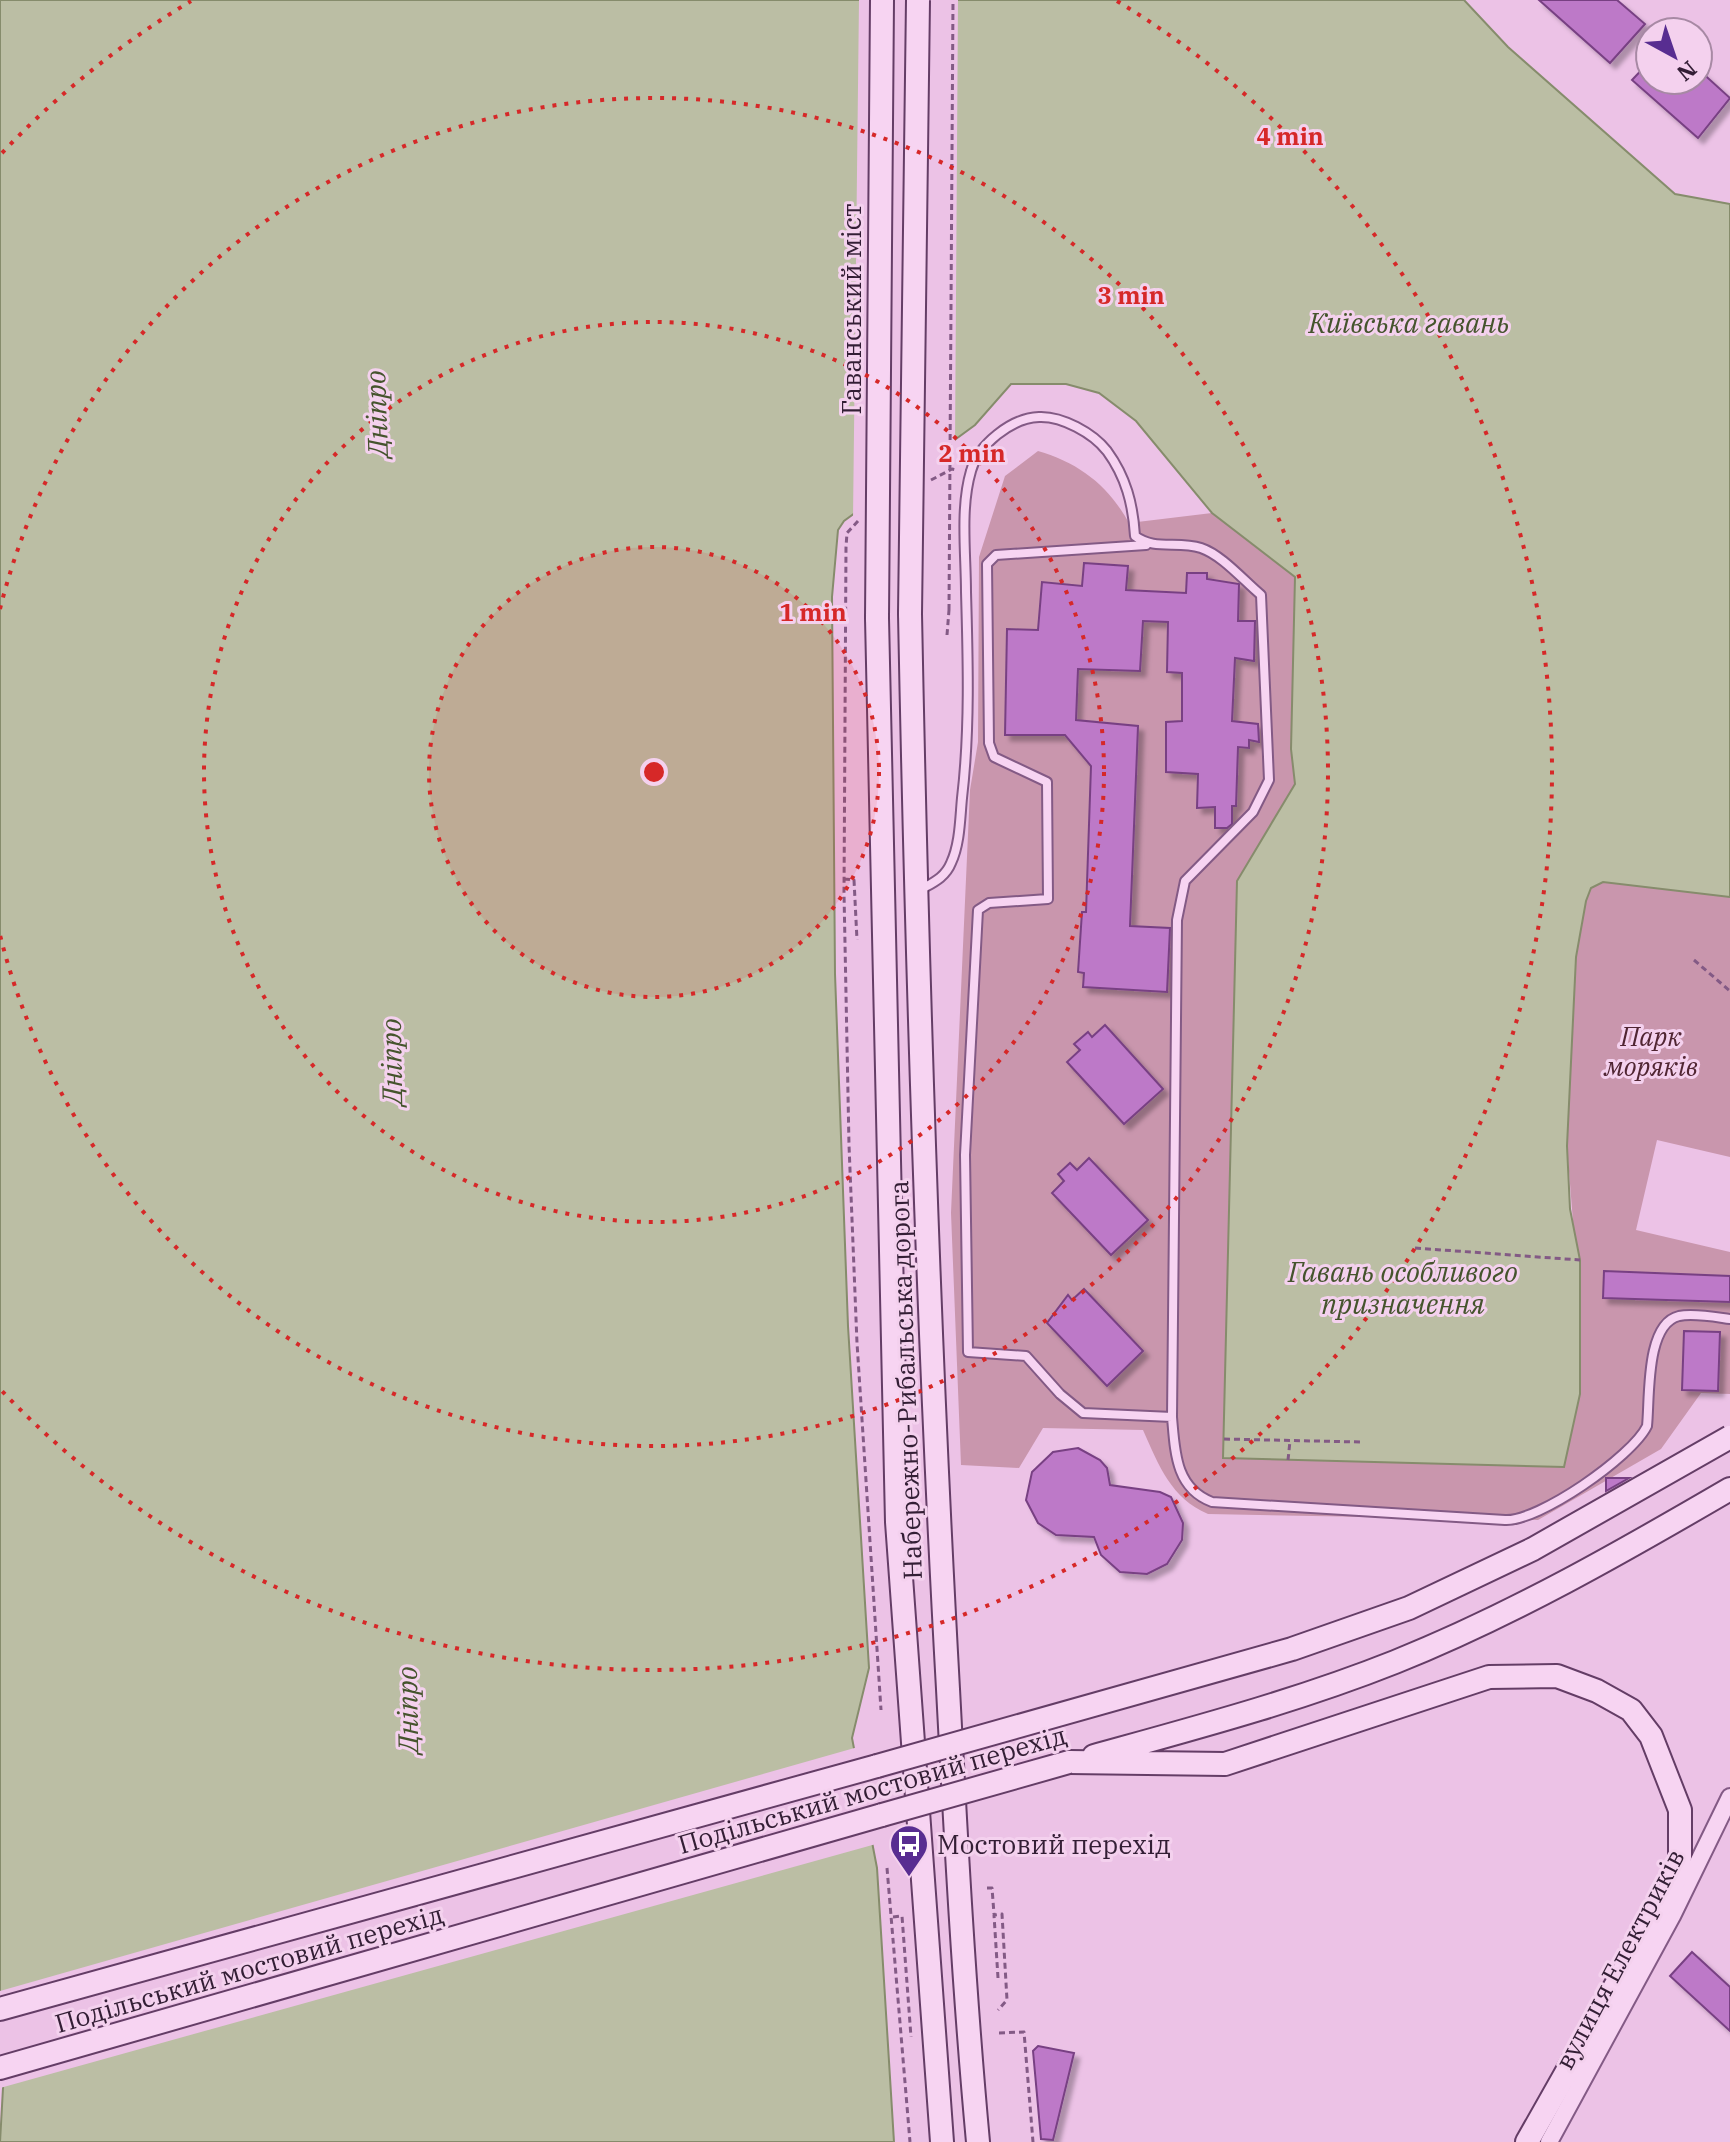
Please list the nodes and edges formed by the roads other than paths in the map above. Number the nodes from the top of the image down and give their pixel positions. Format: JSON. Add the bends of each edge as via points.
{"nodes":[{"id":1,"x":882,"y":0,"type":"edge"},
{"id":2,"x":918,"y":0,"type":"edge"},
{"id":3,"x":1147,"y":545,"type":"junction"},
{"id":4,"x":877,"y":618,"type":"joint"},
{"id":5,"x":915,"y":893,"type":"junction"},
{"id":6,"x":1730,"y":1319,"type":"edge"},
{"id":7,"x":1172,"y":1417,"type":"junction"},
{"id":8,"x":1730,"y":1437,"type":"edge"},
{"id":9,"x":1730,"y":1489,"type":"edge"},
{"id":10,"x":1069,"y":1762,"type":"junction"},
{"id":11,"x":1730,"y":1797,"type":"edge"},
{"id":12,"x":0,"y":2009,"type":"edge"},
{"id":13,"x":0,"y":2068,"type":"edge"},
{"id":14,"x":942,"y":2142,"type":"edge"},
{"id":15,"x":978,"y":2142,"type":"edge"},
{"id":16,"x":1527,"y":2142,"type":"edge"},
{"id":17,"x":1549,"y":2142,"type":"edge"}],
"edges":[{"from":1,"to":4,"type":"main road","name":"Гаванський міст","bridge":true},
{"from":2,"to":5,"type":"main road","name":"Набережно-Рибальська дорога","bridge":true,"via":[[910,614]]},
{"from":3,"to":5,"type":"lane","via":[[1135,536],[1133,507],[1118,467],[1099,441],[1079,427],[1039,417],[997,435],[980,452],[967,487],[966,728],[956,847],[941,878]]},
{"from":3,"to":7,"type":"lane","via":[[1205,549],[1261,595],[1269,780],[1253,812],[1185,881],[1177,920]]},
{"from":3,"to":7,"type":"lane","via":[[996,555],[987,564],[989,743],[994,757],[1047,782],[1048,899],[989,903],[978,910],[965,1155],[968,1352],[1026,1356],[1083,1413]]},
{"from":4,"to":14,"type":"main road","name":"Набережно-Рибальська дорога","via":[[897,1522]]},
{"from":5,"to":15,"type":"main road","name":"Набережно-Рибальська дорога","via":[[938,1525]]},
{"from":6,"to":7,"type":"lane","via":[[1681,1316],[1668,1321],[1657,1335],[1647,1426],[1640,1440],[1606,1470],[1516,1520],[1212,1502],[1192,1491],[1179,1471]]},
{"from":8,"to":12,"type":"main road","name":"Подільський мостовий перехід","bridge":true,"via":[[1533,1549],[1409,1608],[1292,1649]]},
{"from":9,"to":10,"type":"main road","name":"Подільський мостовий перехід","via":[[1611,1558],[1395,1662],[1303,1695]]},
{"from":10,"to":13,"type":"main road","name":"Подільський мостовий перехід","bridge":true},
{"from":10,"to":16,"type":"main road","via":[[1225,1764],[1489,1677],[1557,1676],[1631,1710],[1651,1736],[1675,1794],[1682,1832],[1680,1858],[1673,1884]]},
{"from":11,"to":17,"type":"street","name":"вулиця Електриків"}]}
